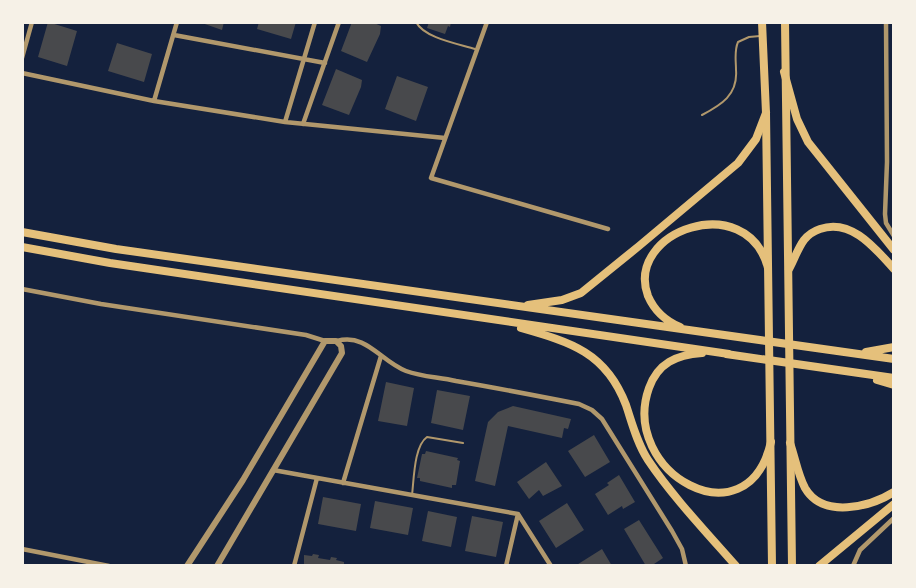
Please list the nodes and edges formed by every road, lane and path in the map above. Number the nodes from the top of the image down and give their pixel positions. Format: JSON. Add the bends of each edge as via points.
{"nodes":[{"id":1,"x":32,"y":22,"type":"edge"},
{"id":2,"x":177,"y":22,"type":"edge"},
{"id":3,"x":315,"y":22,"type":"edge"},
{"id":4,"x":339,"y":22,"type":"edge"},
{"id":5,"x":416,"y":22,"type":"edge"},
{"id":6,"x":487,"y":22,"type":"edge"},
{"id":7,"x":762,"y":22,"type":"edge"},
{"id":8,"x":785,"y":22,"type":"edge"},
{"id":9,"x":886,"y":22,"type":"edge"},
{"id":10,"x":174,"y":35,"type":"junction"},
{"id":11,"x":763,"y":36,"type":"junction"},
{"id":12,"x":477,"y":50,"type":"junction"},
{"id":13,"x":22,"y":58,"type":"edge"},
{"id":14,"x":304,"y":59,"type":"junction"},
{"id":15,"x":325,"y":63,"type":"junction"},
{"id":16,"x":886,"y":70,"type":"junction"},
{"id":17,"x":784,"y":72,"type":"junction"},
{"id":18,"x":894,"y":72,"type":"edge"},
{"id":19,"x":22,"y":74,"type":"edge"},
{"id":20,"x":154,"y":101,"type":"junction"},
{"id":21,"x":766,"y":113,"type":"junction"},
{"id":22,"x":702,"y":115,"type":"dead end"},
{"id":23,"x":285,"y":122,"type":"junction"},
{"id":24,"x":303,"y":123,"type":"junction"},
{"id":25,"x":446,"y":138,"type":"junction"},
{"id":26,"x":887,"y":162,"type":"junction"},
{"id":27,"x":894,"y":163,"type":"edge"},
{"id":28,"x":608,"y":229,"type":"dead end"},
{"id":29,"x":22,"y":232,"type":"edge"},
{"id":30,"x":894,"y":236,"type":"edge"},
{"id":31,"x":22,"y":247,"type":"edge"},
{"id":32,"x":894,"y":250,"type":"edge"},
{"id":33,"x":768,"y":268,"type":"junction"},
{"id":34,"x":789,"y":269,"type":"junction"},
{"id":35,"x":894,"y":269,"type":"edge"},
{"id":36,"x":22,"y":289,"type":"edge"},
{"id":37,"x":519,"y":306,"type":"junction"},
{"id":38,"x":490,"y":319,"type":"junction"},
{"id":39,"x":690,"y":331,"type":"junction"},
{"id":40,"x":325,"y":341,"type":"junction"},
{"id":41,"x":336,"y":341,"type":"junction"},
{"id":42,"x":894,"y":347,"type":"edge"},
{"id":43,"x":729,"y":354,"type":"junction"},
{"id":44,"x":856,"y":354,"type":"junction"},
{"id":45,"x":381,"y":356,"type":"junction"},
{"id":46,"x":894,"y":359,"type":"edge"},
{"id":47,"x":850,"y":372,"type":"junction"},
{"id":48,"x":894,"y":378,"type":"edge"},
{"id":49,"x":894,"y":385,"type":"edge"},
{"id":50,"x":771,"y":442,"type":"junction"},
{"id":51,"x":463,"y":443,"type":"dead end"},
{"id":52,"x":790,"y":443,"type":"junction"},
{"id":53,"x":273,"y":470,"type":"junction"},
{"id":54,"x":317,"y":478,"type":"junction"},
{"id":55,"x":343,"y":483,"type":"junction"},
{"id":56,"x":894,"y":492,"type":"edge"},
{"id":57,"x":412,"y":495,"type":"junction"},
{"id":58,"x":894,"y":504,"type":"edge"},
{"id":59,"x":518,"y":514,"type":"junction"},
{"id":60,"x":894,"y":518,"type":"edge"},
{"id":61,"x":22,"y":549,"type":"edge"},
{"id":62,"x":109,"y":566,"type":"edge"},
{"id":63,"x":187,"y":566,"type":"edge"},
{"id":64,"x":217,"y":566,"type":"edge"},
{"id":65,"x":294,"y":566,"type":"edge"},
{"id":66,"x":506,"y":566,"type":"edge"},
{"id":67,"x":551,"y":566,"type":"edge"},
{"id":68,"x":686,"y":566,"type":"edge"},
{"id":69,"x":736,"y":566,"type":"edge"},
{"id":70,"x":772,"y":566,"type":"edge"},
{"id":71,"x":792,"y":566,"type":"edge"},
{"id":72,"x":819,"y":566,"type":"edge"},
{"id":73,"x":854,"y":566,"type":"edge"}],
"edges":[{"from":1,"to":13,"type":"street"},
{"from":2,"to":10,"type":"street"},
{"from":3,"to":14,"type":"street"},
{"from":4,"to":15,"type":"street"},
{"from":5,"to":12,"type":"lane","via":[[427,33]]},
{"from":6,"to":12,"type":"street"},
{"from":7,"to":11,"type":"main road"},
{"from":8,"to":17,"type":"main road"},
{"from":9,"to":16,"type":"street"},
{"from":10,"to":14,"type":"street"},
{"from":10,"to":20,"type":"street"},
{"from":11,"to":21,"type":"main road"},
{"from":11,"to":22,"type":"lane","via":[[738,42],[730,94],[724,103]]},
{"from":12,"to":25,"type":"street"},
{"from":14,"to":15,"type":"street"},
{"from":14,"to":23,"type":"street"},
{"from":15,"to":24,"type":"street"},
{"from":16,"to":18,"type":"street"},
{"from":16,"to":26,"type":"street"},
{"from":17,"to":32,"type":"main road","via":[[808,142]]},
{"from":17,"to":34,"type":"main road"},
{"from":19,"to":20,"type":"street"},
{"from":20,"to":23,"type":"street"},
{"from":21,"to":33,"type":"main road"},
{"from":21,"to":37,"type":"main road","via":[[756,139],[738,164],[581,293]]},
{"from":23,"to":24,"type":"street"},
{"from":24,"to":25,"type":"street"},
{"from":25,"to":28,"type":"street","via":[[431,178]]},
{"from":26,"to":27,"type":"street"},
{"from":26,"to":30,"type":"street","via":[[885,214]]},
{"from":29,"to":37,"type":"main road","via":[[128,251]]},
{"from":31,"to":38,"type":"main road"},
{"from":33,"to":39,"type":"main road","via":[[757,244],[730,226],[693,227],[665,241],[648,266],[647,293],[664,317]]},
{"from":33,"to":50,"type":"main road"},
{"from":34,"to":35,"type":"main road","via":[[808,236],[836,227],[866,240]]},
{"from":34,"to":52,"type":"main road"},
{"from":36,"to":40,"type":"street"},
{"from":37,"to":39,"type":"main road"},
{"from":38,"to":43,"type":"main road"},
{"from":38,"to":69,"type":"main road","via":[[568,341],[600,363],[620,390],[646,458]]},
{"from":39,"to":44,"type":"main road"},
{"from":40,"to":41,"type":"street"},
{"from":40,"to":63,"type":"street"},
{"from":41,"to":45,"type":"street","via":[[361,341]]},
{"from":41,"to":53,"type":"street","via":[[342,353]]},
{"from":42,"to":44,"type":"main road"},
{"from":43,"to":47,"type":"main road"},
{"from":43,"to":50,"type":"main road","via":[[681,356],[658,370],[644,408],[652,449],[667,470],[682,481],[704,491],[722,493],[749,482],[763,465]]},
{"from":44,"to":46,"type":"main road"},
{"from":45,"to":55,"type":"street"},
{"from":45,"to":68,"type":"street","via":[[417,375],[579,404],[592,410],[602,419],[662,513],[682,549]]},
{"from":47,"to":48,"type":"main road"},
{"from":47,"to":49,"type":"main road"},
{"from":50,"to":70,"type":"main road"},
{"from":51,"to":57,"type":"lane","via":[[432,437],[422,440]]},
{"from":52,"to":56,"type":"main road","via":[[805,488],[826,503],[860,507]]},
{"from":52,"to":71,"type":"main road"},
{"from":53,"to":54,"type":"street"},
{"from":53,"to":64,"type":"street"},
{"from":54,"to":55,"type":"street"},
{"from":54,"to":65,"type":"street"},
{"from":55,"to":57,"type":"street"},
{"from":57,"to":59,"type":"street"},
{"from":58,"to":72,"type":"main road"},
{"from":59,"to":66,"type":"street"},
{"from":59,"to":67,"type":"street"},
{"from":60,"to":73,"type":"street","via":[[860,550]]},
{"from":61,"to":62,"type":"street"}]}
